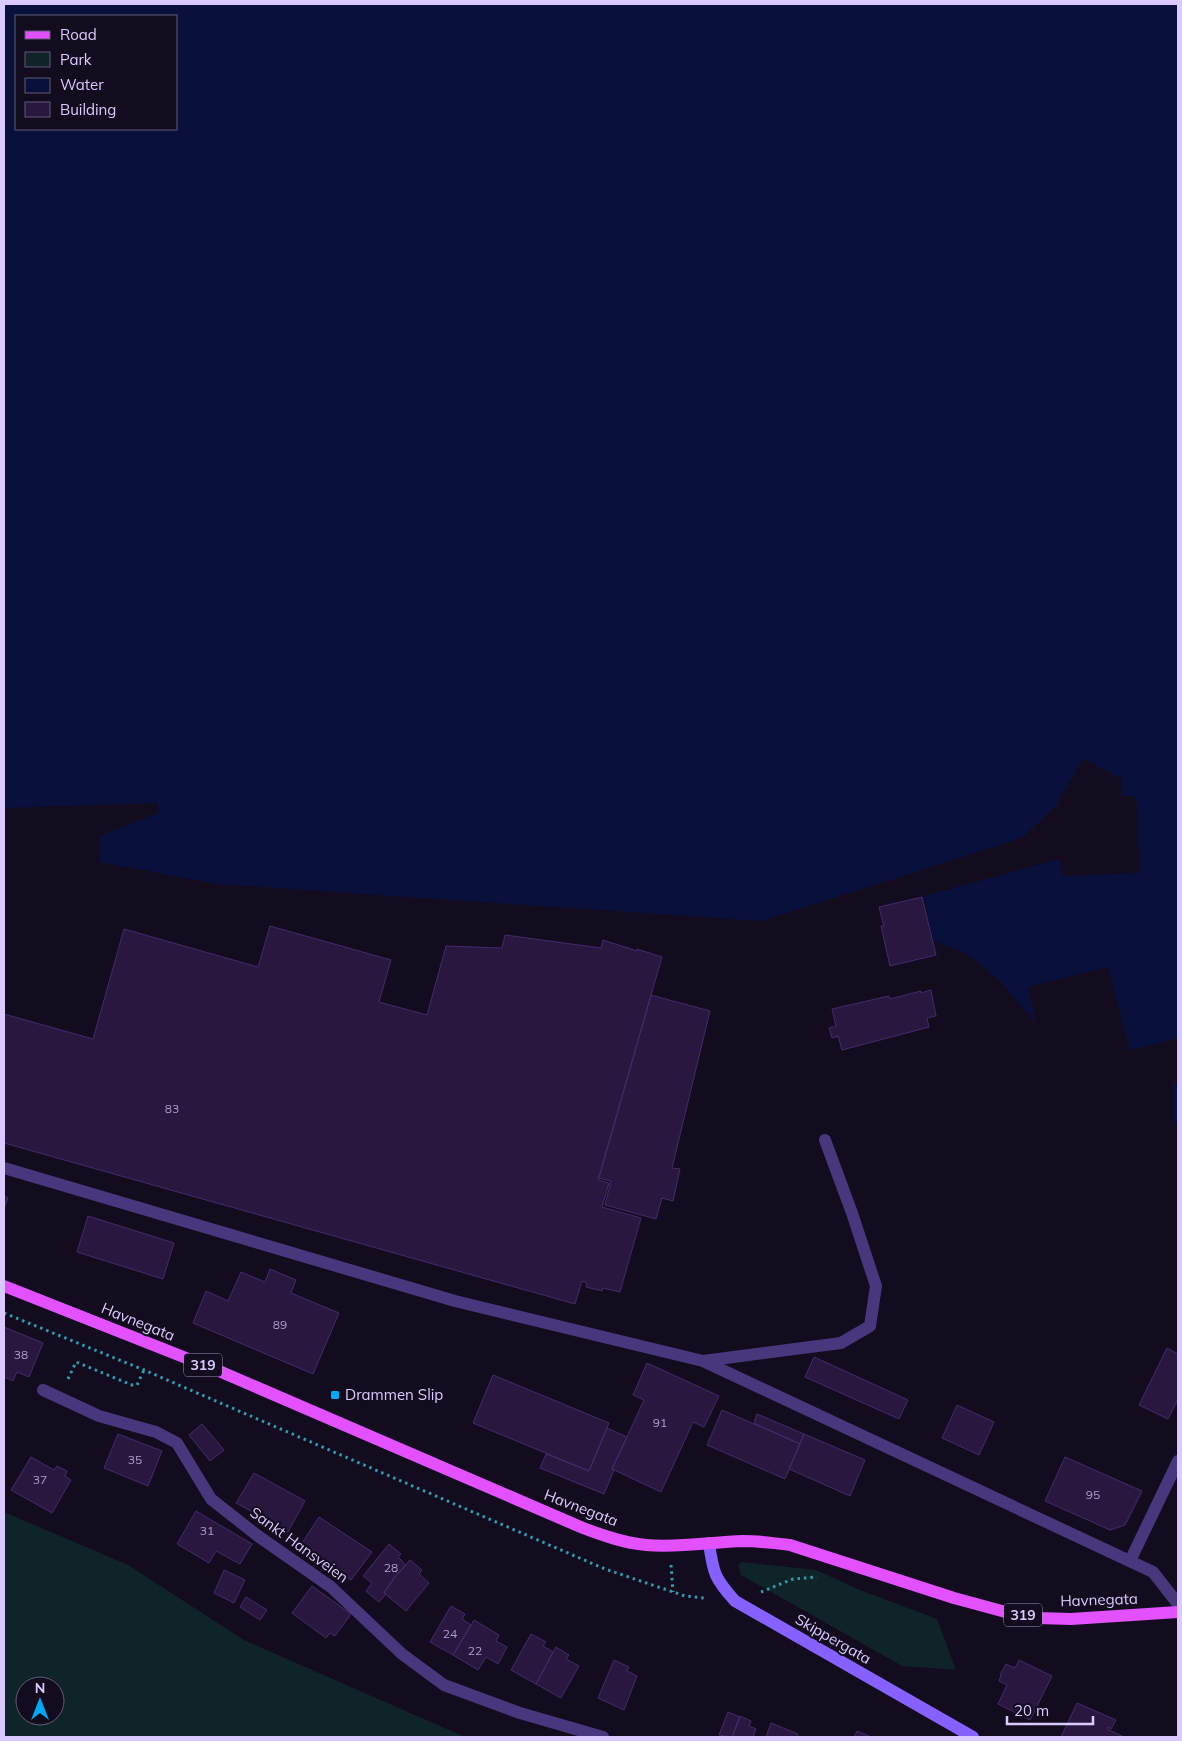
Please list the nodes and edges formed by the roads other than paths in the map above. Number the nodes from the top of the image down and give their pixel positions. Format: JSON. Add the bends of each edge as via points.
{"nodes":[{"id":1,"x":825,"y":1140,"type":"dead end"},
{"id":2,"x":4,"y":1168,"type":"edge"},
{"id":3,"x":4,"y":1286,"type":"edge"},
{"id":4,"x":703,"y":1361,"type":"junction"},
{"id":5,"x":43,"y":1390,"type":"dead end"},
{"id":6,"x":1178,"y":1461,"type":"edge"},
{"id":7,"x":709,"y":1543,"type":"junction"},
{"id":8,"x":1130,"y":1561,"type":"junction"},
{"id":9,"x":1178,"y":1604,"type":"edge"},
{"id":10,"x":1178,"y":1612,"type":"edge"},
{"id":11,"x":603,"y":1737,"type":"edge"},
{"id":12,"x":973,"y":1737,"type":"edge"}],
"edges":[{"from":1,"to":4,"type":"street","via":[[876,1286],[870,1326],[841,1343]]},
{"from":2,"to":4,"type":"street","via":[[455,1301]]},
{"from":3,"to":7,"type":"main road","name":"Havnegata","number":"319","via":[[219,1371],[599,1534],[647,1545]]},
{"from":4,"to":8,"type":"street"},
{"from":5,"to":11,"type":"street","name":"Sankt Hansveien","via":[[99,1416],[156,1432],[177,1443],[211,1499],[331,1587],[402,1654],[444,1685],[520,1713]]},
{"from":6,"to":8,"type":"street"},
{"from":7,"to":10,"type":"main road","name":"Havnegata","number":"319","via":[[790,1545],[981,1606],[1038,1618]]},
{"from":7,"to":12,"type":"main road","name":"Skippergata","via":[[712,1566],[719,1584],[735,1602]]},
{"from":8,"to":9,"type":"street","via":[[1153,1572]]}]}
